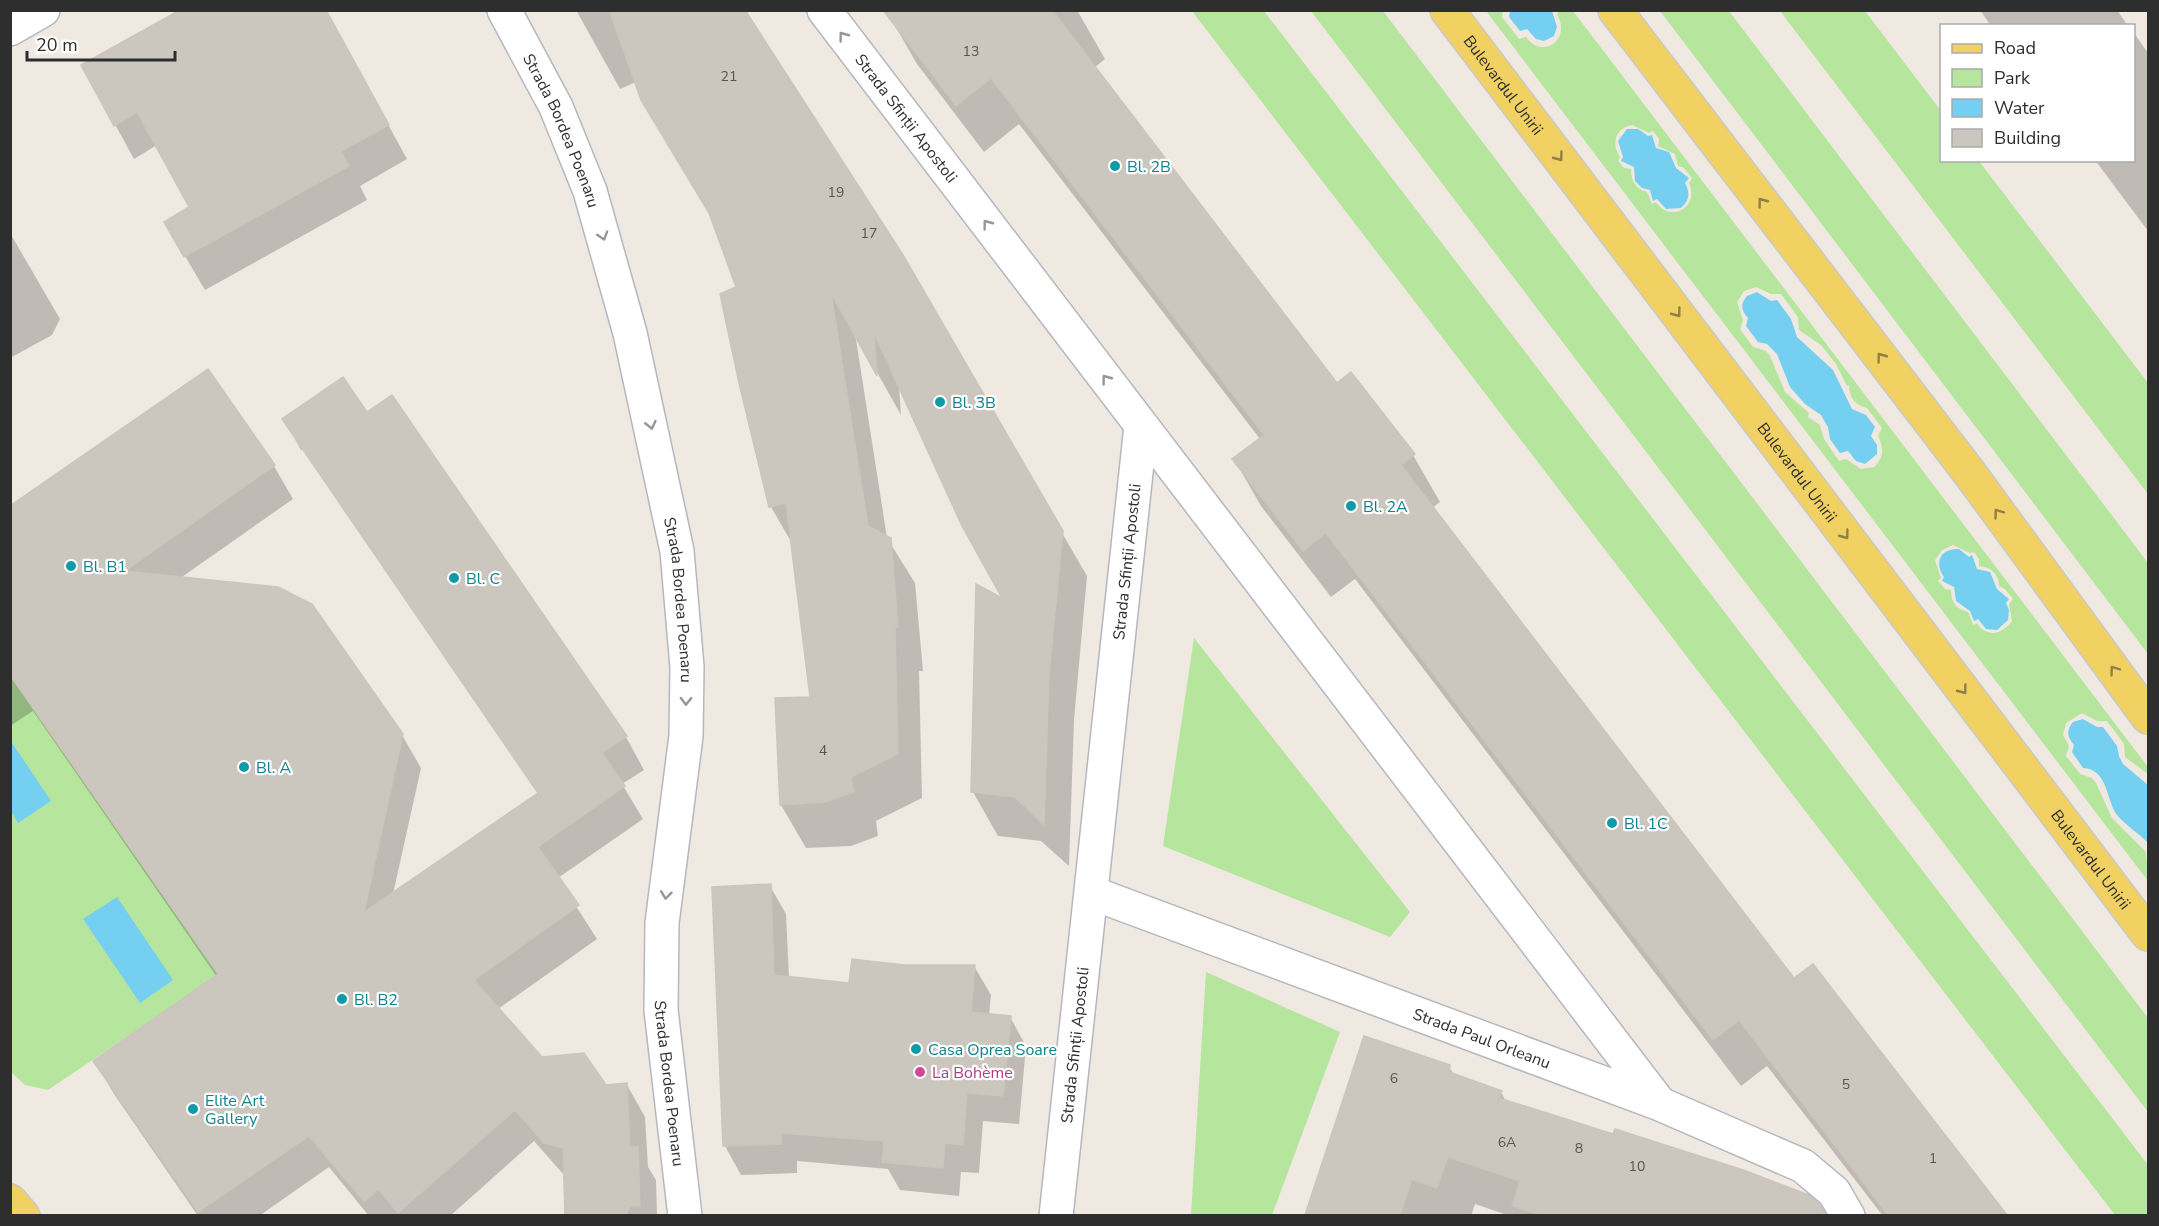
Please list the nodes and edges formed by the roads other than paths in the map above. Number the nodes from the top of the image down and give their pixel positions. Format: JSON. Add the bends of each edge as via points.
{"nodes":[{"id":1,"x":43,"y":10,"type":"edge"},
{"id":2,"x":504,"y":10,"type":"edge"},
{"id":3,"x":824,"y":10,"type":"edge"},
{"id":4,"x":1447,"y":10,"type":"edge"},
{"id":5,"x":1615,"y":10,"type":"edge"},
{"id":6,"x":10,"y":29,"type":"edge"},
{"id":7,"x":1141,"y":426,"type":"junction"},
{"id":8,"x":2148,"y":717,"type":"edge"},
{"id":9,"x":1092,"y":893,"type":"junction"},
{"id":10,"x":2148,"y":934,"type":"edge"},
{"id":11,"x":1660,"y":1104,"type":"junction"},
{"id":12,"x":10,"y":1201,"type":"edge"},
{"id":13,"x":22,"y":1215,"type":"edge"},
{"id":14,"x":685,"y":1215,"type":"edge"},
{"id":15,"x":1056,"y":1215,"type":"edge"},
{"id":16,"x":1848,"y":1215,"type":"edge"}],
"edges":[{"from":1,"to":6,"type":"street"},
{"from":2,"to":14,"type":"street","name":"Strada Bordea Poenaru","one_way":true,"via":[[556,107],[590,192],[630,333],[677,551],[687,667],[686,736],[662,923],[660,1010]]},
{"from":7,"to":3,"type":"street","name":"Strada Sfinții Apostoli","one_way":true},
{"from":4,"to":10,"type":"main road","name":"Bulevardul Unirii","one_way":true},
{"from":8,"to":5,"type":"main road","one_way":true,"via":[[1971,476]]},
{"from":7,"to":9,"type":"street","name":"Strada Sfinții Apostoli"},
{"from":7,"to":11,"type":"street"},
{"from":9,"to":11,"type":"street","name":"Strada Paul Orleanu"},
{"from":9,"to":15,"type":"street","name":"Strada Sfinții Apostoli"},
{"from":11,"to":16,"type":"street","name":"Strada Paul Orleanu","via":[[1803,1166],[1834,1192]]},
{"from":12,"to":13,"type":"main road"}]}
